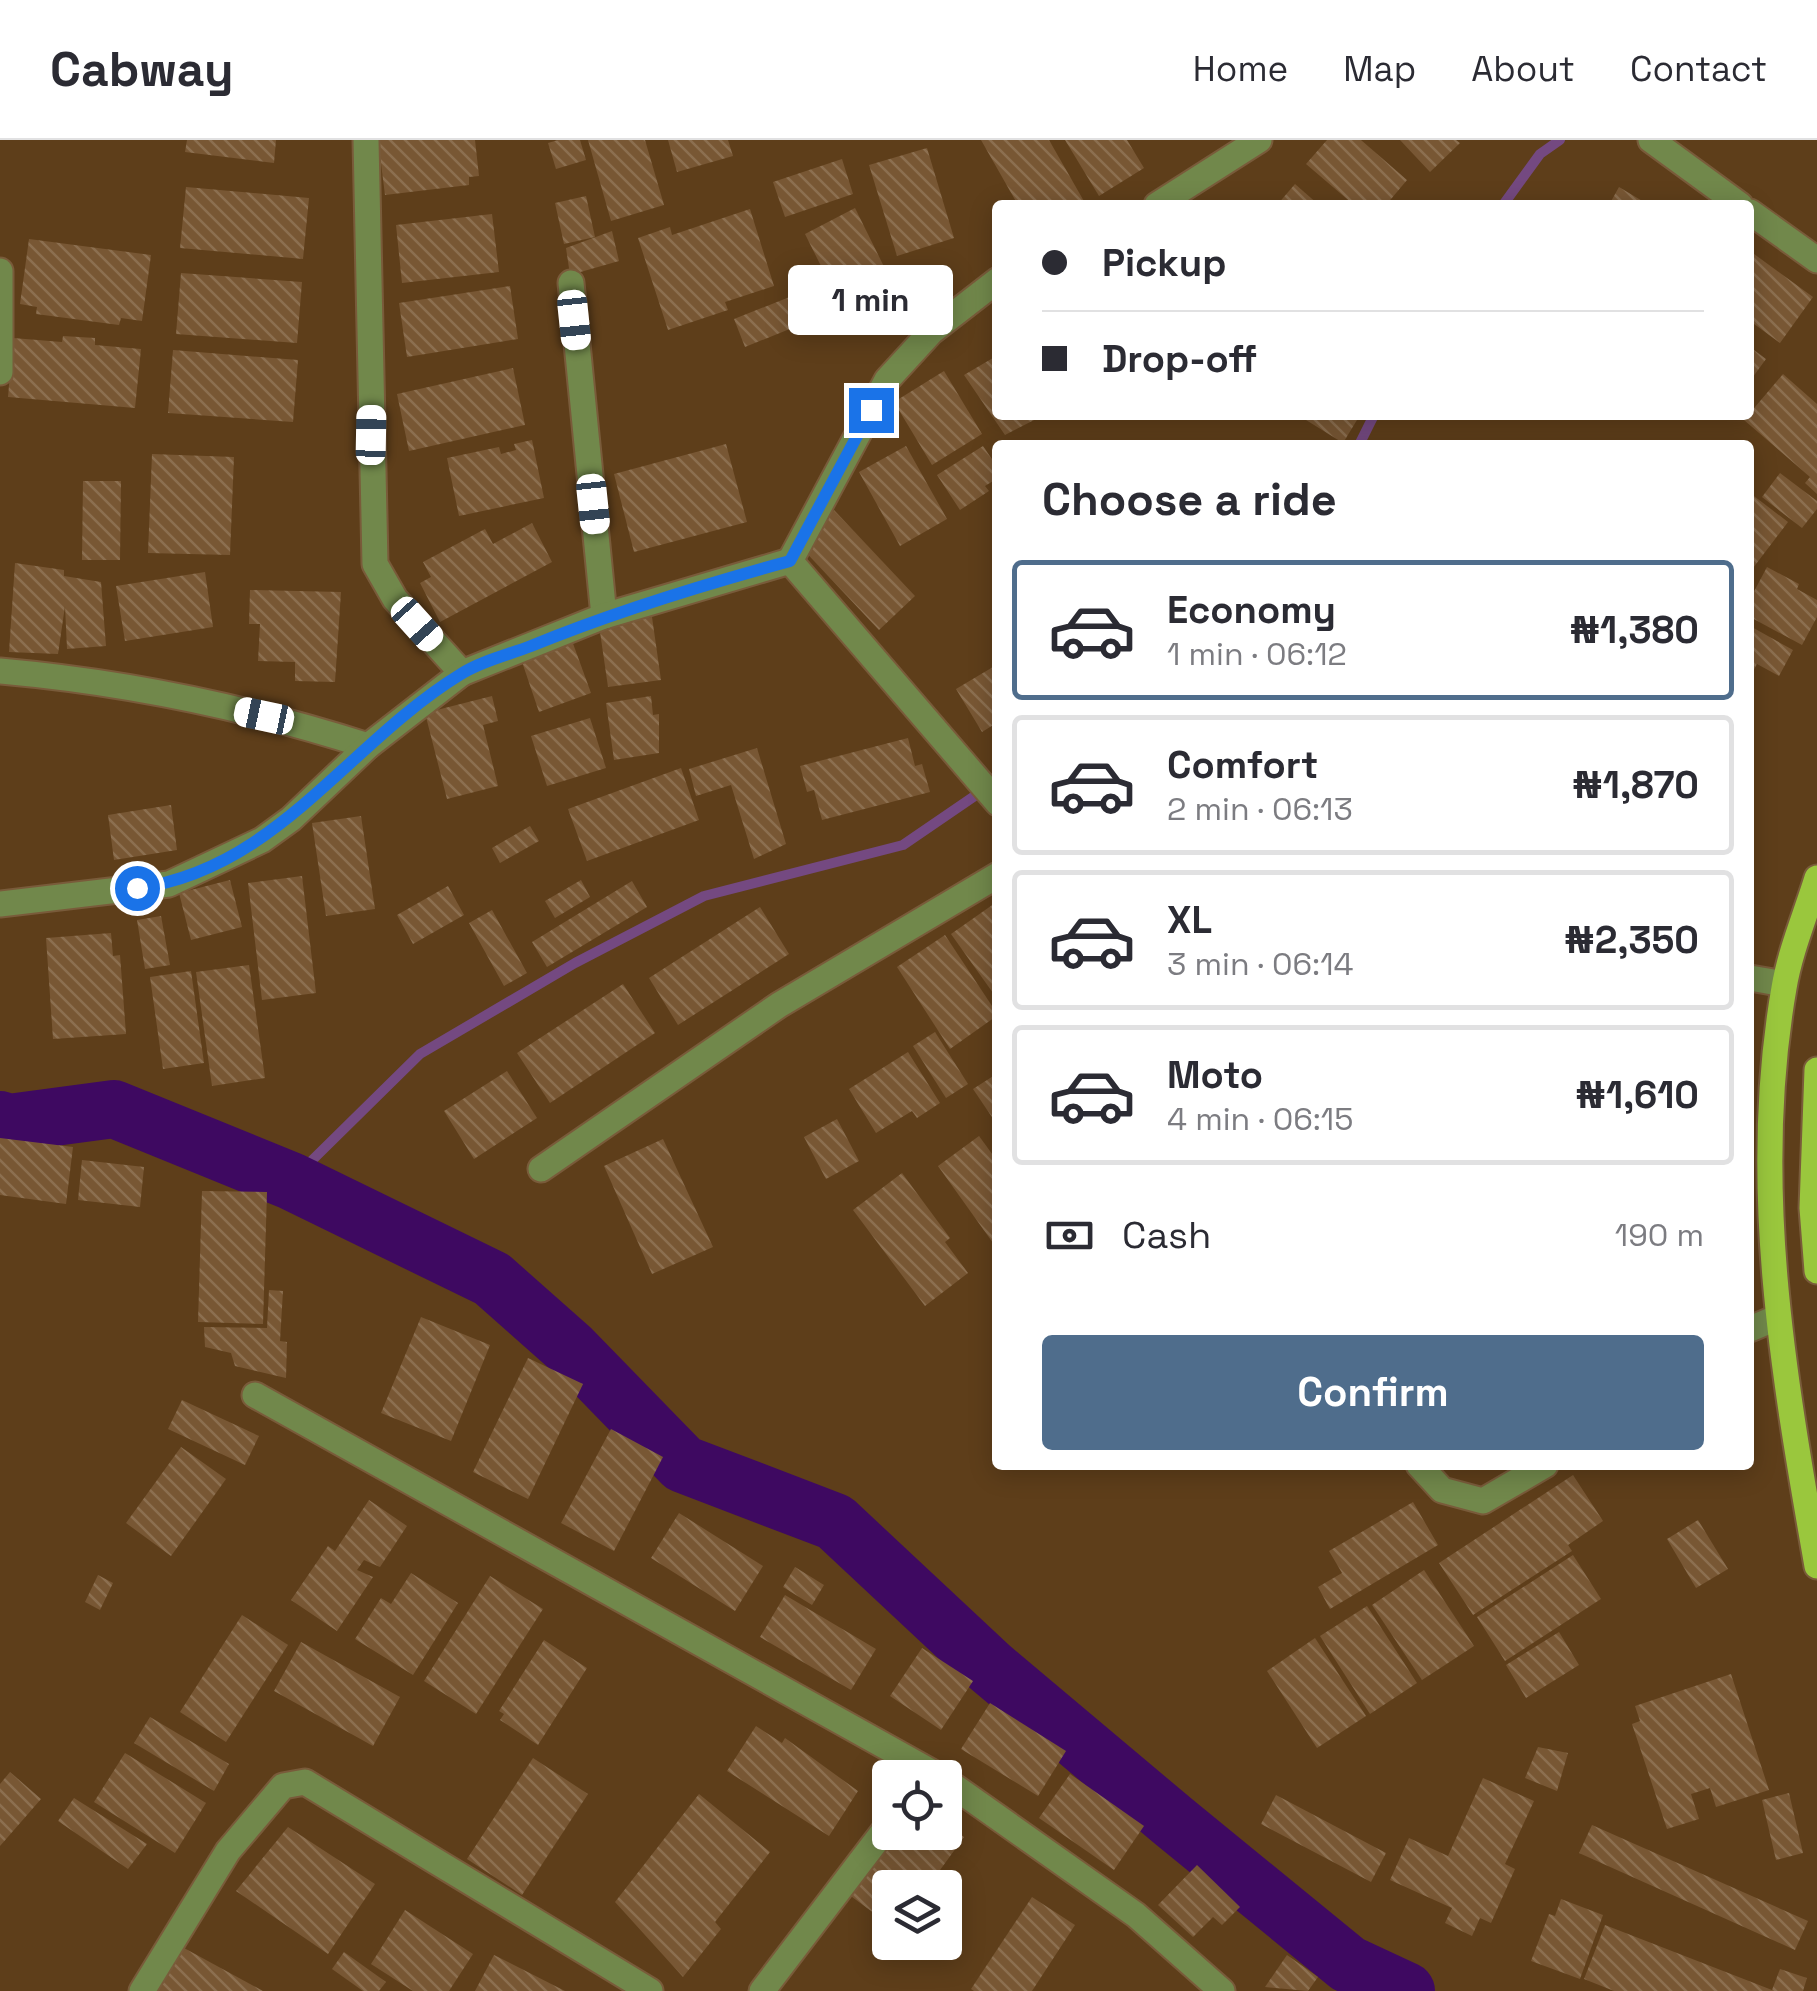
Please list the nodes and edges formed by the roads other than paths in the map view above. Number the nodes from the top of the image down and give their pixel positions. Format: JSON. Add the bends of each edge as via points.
{"nodes":[{"id":1,"x":366,"y":140,"type":"edge"},
{"id":2,"x":1259,"y":140,"type":"edge"},
{"id":3,"x":1651,"y":140,"type":"edge"},
{"id":4,"x":1165,"y":200,"type":"edge"},
{"id":5,"x":1733,"y":200,"type":"edge"},
{"id":6,"x":1754,"y":215,"type":"edge"},
{"id":7,"x":1817,"y":260,"type":"edge"},
{"id":8,"x":0,"y":271,"type":"edge"},
{"id":9,"x":570,"y":283,"type":"dead end"},
{"id":10,"x":992,"y":285,"type":"edge"},
{"id":11,"x":0,"y":372,"type":"edge"},
{"id":12,"x":790,"y":561,"type":"junction"},
{"id":13,"x":604,"y":616,"type":"junction"},
{"id":14,"x":0,"y":671,"type":"edge"},
{"id":15,"x":462,"y":673,"type":"junction"},
{"id":16,"x":368,"y":746,"type":"junction"},
{"id":17,"x":992,"y":796,"type":"edge"},
{"id":18,"x":992,"y":878,"type":"edge"},
{"id":19,"x":1817,"y":878,"type":"edge"},
{"id":20,"x":0,"y":904,"type":"edge"},
{"id":21,"x":1754,"y":979,"type":"edge"},
{"id":22,"x":1784,"y":984,"type":"junction"},
{"id":23,"x":1817,"y":1070,"type":"edge"},
{"id":24,"x":541,"y":1169,"type":"dead end"},
{"id":25,"x":1817,"y":1271,"type":"edge"},
{"id":26,"x":1776,"y":1318,"type":"junction"},
{"id":27,"x":1754,"y":1327,"type":"edge"},
{"id":28,"x":255,"y":1395,"type":"dead end"},
{"id":29,"x":1424,"y":1470,"type":"edge"},
{"id":30,"x":1536,"y":1470,"type":"edge"},
{"id":31,"x":1817,"y":1566,"type":"edge"},
{"id":32,"x":907,"y":1760,"type":"edge"},
{"id":33,"x":962,"y":1794,"type":"edge"},
{"id":34,"x":872,"y":1846,"type":"edge"},
{"id":35,"x":142,"y":1991,"type":"edge"},
{"id":36,"x":650,"y":1991,"type":"edge"},
{"id":37,"x":762,"y":1991,"type":"edge"},
{"id":38,"x":1222,"y":1991,"type":"edge"}],
"edges":[{"from":1,"to":15,"type":"street","via":[[375,564],[395,599]]},
{"from":2,"to":4,"type":"street"},
{"from":3,"to":5,"type":"street"},
{"from":6,"to":7,"type":"street"},
{"from":8,"to":11,"type":"street"},
{"from":9,"to":13,"type":"street"},
{"from":10,"to":12,"type":"street","via":[[931,332],[887,380]]},
{"from":12,"to":13,"type":"street"},
{"from":12,"to":17,"type":"street"},
{"from":13,"to":15,"type":"street"},
{"from":14,"to":16,"type":"street","via":[[164,696]]},
{"from":15,"to":16,"type":"street"},
{"from":16,"to":20,"type":"street","via":[[262,840],[169,884]]},
{"from":18,"to":24,"type":"street","via":[[779,1005]]},
{"from":19,"to":22,"type":"main road"},
{"from":21,"to":22,"type":"street"},
{"from":22,"to":26,"type":"main road","via":[[1770,1095]]},
{"from":23,"to":25,"type":"main road"},
{"from":26,"to":27,"type":"street"},
{"from":26,"to":31,"type":"main road"},
{"from":28,"to":32,"type":"street"},
{"from":29,"to":30,"type":"street","via":[[1442,1490],[1483,1501]]},
{"from":33,"to":38,"type":"street","via":[[1136,1915]]},
{"from":34,"to":37,"type":"street"},
{"from":35,"to":36,"type":"street","via":[[228,1851],[283,1786],[305,1782]]}]}
